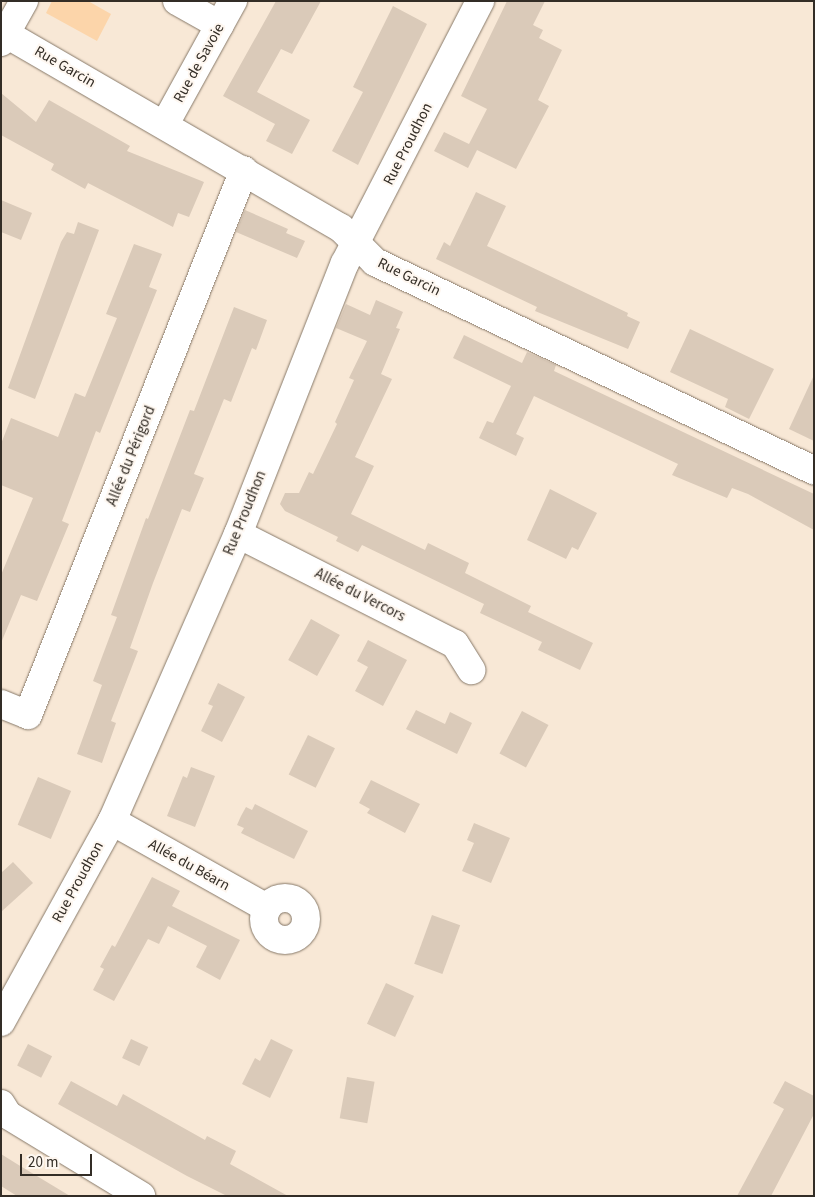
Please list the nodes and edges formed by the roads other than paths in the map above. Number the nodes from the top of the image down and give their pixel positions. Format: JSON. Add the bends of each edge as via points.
{"nodes":[{"id":1,"x":24,"y":1,"type":"edge"},
{"id":2,"x":177,"y":1,"type":"edge"},
{"id":3,"x":233,"y":1,"type":"edge"},
{"id":4,"x":480,"y":1,"type":"edge"},
{"id":5,"x":220,"y":26,"type":"junction"},
{"id":6,"x":3,"y":36,"type":"edge"},
{"id":7,"x":165,"y":124,"type":"junction"},
{"id":8,"x":244,"y":170,"type":"junction"},
{"id":9,"x":354,"y":243,"type":"junction"},
{"id":10,"x":814,"y":470,"type":"edge"},
{"id":11,"x":238,"y":534,"type":"junction"},
{"id":12,"x":471,"y":670,"type":"dead end"},
{"id":13,"x":1,"y":704,"type":"edge"},
{"id":14,"x":112,"y":821,"type":"junction"},
{"id":15,"x":267,"y":908,"type":"dead end"},
{"id":16,"x":10,"y":985,"type":"edge"},
{"id":17,"x":1,"y":1022,"type":"edge"},
{"id":18,"x":1,"y":1104,"type":"edge"},
{"id":19,"x":141,"y":1196,"type":"edge"}],
"edges":[{"from":1,"to":6,"type":"street"},
{"from":2,"to":5,"type":"street"},
{"from":3,"to":5,"type":"street","name":"Rue de Savoie"},
{"from":4,"to":9,"type":"street","name":"Rue Proudhon","via":[[367,226]]},
{"from":5,"to":7,"type":"street","name":"Rue de Savoie"},
{"from":6,"to":7,"type":"street","name":"Rue Garcin"},
{"from":7,"to":8,"type":"street","name":"Rue Garcin"},
{"from":8,"to":9,"type":"street","name":"Rue Garcin","via":[[341,228]]},
{"from":8,"to":13,"type":"street","name":"Allée du Périgord","via":[[28,715]]},
{"from":9,"to":10,"type":"street","name":"Rue Garcin","via":[[375,262]]},
{"from":9,"to":11,"type":"street","name":"Rue Proudhon"},
{"from":11,"to":12,"type":"street","name":"Allée du Vercors","via":[[455,644]]},
{"from":11,"to":14,"type":"street","name":"Rue Proudhon"},
{"from":14,"to":15,"type":"street","name":"Allée du Béarn"},
{"from":14,"to":16,"type":"street","name":"Rue Proudhon"},
{"from":16,"to":17,"type":"street","name":"Rue Proudhon"},
{"from":18,"to":19,"type":"street","via":[[8,1115]]}]}
